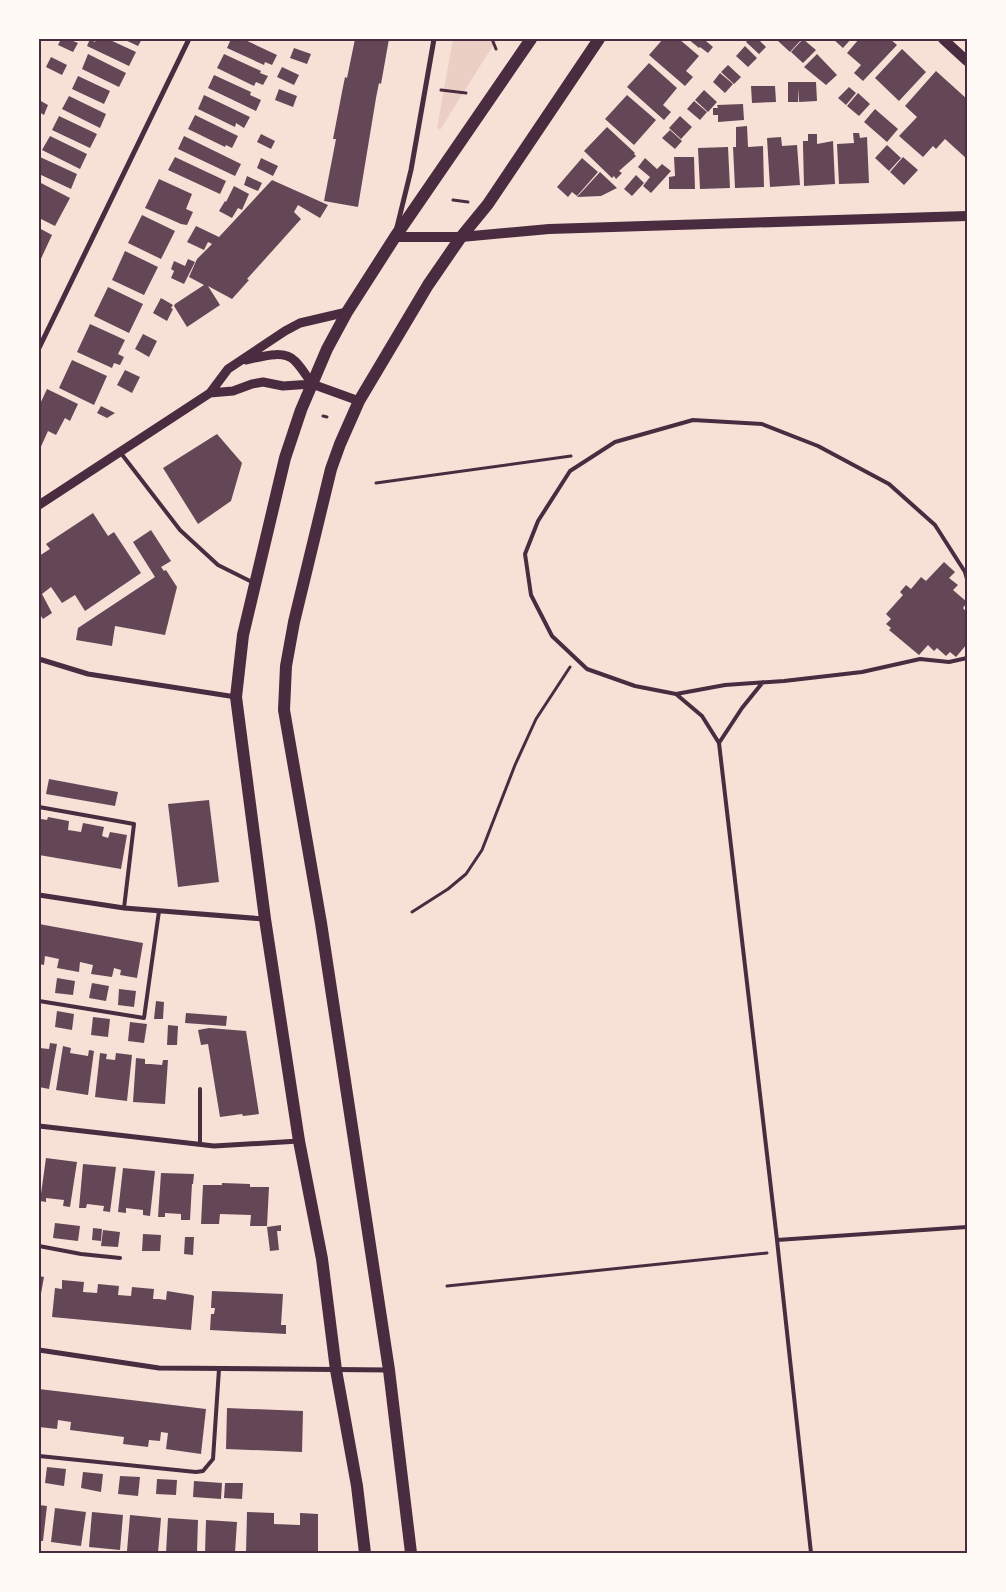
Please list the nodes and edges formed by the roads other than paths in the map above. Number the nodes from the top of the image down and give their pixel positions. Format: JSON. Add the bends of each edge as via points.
{"nodes":[{"id":1,"x":190,"y":39,"type":"edge"},
{"id":2,"x":434,"y":39,"type":"edge"},
{"id":3,"x":531,"y":39,"type":"edge"},
{"id":4,"x":598,"y":39,"type":"edge"},
{"id":5,"x":943,"y":39,"type":"edge"},
{"id":6,"x":967,"y":61,"type":"edge"},
{"id":7,"x":967,"y":216,"type":"edge"},
{"id":8,"x":395,"y":237,"type":"junction"},
{"id":9,"x":461,"y":237,"type":"junction"},
{"id":10,"x":347,"y":312,"type":"junction"},
{"id":11,"x":39,"y":348,"type":"edge"},
{"id":12,"x":239,"y":362,"type":"junction"},
{"id":13,"x":312,"y":384,"type":"junction"},
{"id":14,"x":210,"y":393,"type":"junction"},
{"id":15,"x":359,"y":401,"type":"junction"},
{"id":16,"x":120,"y":452,"type":"junction"},
{"id":17,"x":39,"y":505,"type":"edge"},
{"id":18,"x":967,"y":579,"type":"edge"},
{"id":19,"x":255,"y":584,"type":"junction"},
{"id":20,"x":967,"y":658,"type":"edge"},
{"id":21,"x":39,"y":659,"type":"edge"},
{"id":22,"x":763,"y":682,"type":"junction"},
{"id":23,"x":676,"y":694,"type":"junction"},
{"id":24,"x":236,"y":697,"type":"junction"},
{"id":25,"x":719,"y":743,"type":"junction"},
{"id":26,"x":39,"y":807,"type":"edge"},
{"id":27,"x":39,"y":895,"type":"edge"},
{"id":28,"x":124,"y":908,"type":"junction"},
{"id":29,"x":159,"y":911,"type":"junction"},
{"id":30,"x":265,"y":919,"type":"junction"},
{"id":31,"x":39,"y":1001,"type":"edge"},
{"id":32,"x":200,"y":1089,"type":"dead end"},
{"id":33,"x":39,"y":1126,"type":"edge"},
{"id":34,"x":299,"y":1141,"type":"junction"},
{"id":35,"x":200,"y":1144,"type":"junction"},
{"id":36,"x":967,"y":1227,"type":"edge"},
{"id":37,"x":777,"y":1240,"type":"junction"},
{"id":38,"x":39,"y":1246,"type":"edge"},
{"id":39,"x":120,"y":1258,"type":"dead end"},
{"id":40,"x":39,"y":1350,"type":"edge"},
{"id":41,"x":219,"y":1369,"type":"junction"},
{"id":42,"x":336,"y":1370,"type":"junction"},
{"id":43,"x":389,"y":1370,"type":"junction"},
{"id":44,"x":39,"y":1456,"type":"edge"},
{"id":45,"x":365,"y":1553,"type":"edge"},
{"id":46,"x":411,"y":1553,"type":"edge"},
{"id":47,"x":811,"y":1553,"type":"edge"}],
"edges":[{"from":1,"to":11,"type":"street"},
{"from":2,"to":8,"type":"street","via":[[411,170]]},
{"from":3,"to":8,"type":"main road"},
{"from":4,"to":9,"type":"main road","via":[[488,204]]},
{"from":5,"to":6,"type":"main road"},
{"from":7,"to":9,"type":"main road","via":[[549,230]]},
{"from":8,"to":9,"type":"main road"},
{"from":8,"to":10,"type":"main road"},
{"from":9,"to":15,"type":"main road","via":[[428,285]]},
{"from":10,"to":12,"type":"street","via":[[300,323]]},
{"from":10,"to":13,"type":"main road"},
{"from":12,"to":13,"type":"street","via":[[274,355],[286,357],[294,360]]},
{"from":12,"to":14,"type":"street","via":[[228,369]]},
{"from":13,"to":14,"type":"street","via":[[283,386],[263,382],[233,391]]},
{"from":13,"to":15,"type":"street"},
{"from":13,"to":19,"type":"main road","via":[[285,458]]},
{"from":14,"to":16,"type":"street"},
{"from":15,"to":43,"type":"main road","via":[[340,444],[326,488],[294,622],[286,666],[284,710],[321,923]]},
{"from":16,"to":17,"type":"street"},
{"from":16,"to":19,"type":"lane","via":[[180,530],[218,565]]},
{"from":18,"to":23,"type":"lane","via":[[935,525],[888,484],[818,446],[762,424],[693,420],[614,442],[570,471],[538,521],[525,554],[531,595],[552,636],[587,669],[635,686]]},
{"from":19,"to":24,"type":"main road","via":[[243,635]]},
{"from":20,"to":22,"type":"lane","via":[[949,662],[920,659],[862,672]]},
{"from":21,"to":24,"type":"street","via":[[88,674]]},
{"from":22,"to":23,"type":"lane"},
{"from":22,"to":25,"type":"lane"},
{"from":23,"to":25,"type":"lane","via":[[702,716]]},
{"from":24,"to":30,"type":"main road"},
{"from":25,"to":37,"type":"lane"},
{"from":26,"to":28,"type":"lane","via":[[134,824]]},
{"from":27,"to":28,"type":"street"},
{"from":28,"to":29,"type":"street"},
{"from":29,"to":30,"type":"street"},
{"from":29,"to":31,"type":"lane","via":[[144,1018]]},
{"from":30,"to":34,"type":"main road"},
{"from":32,"to":35,"type":"lane"},
{"from":33,"to":35,"type":"street"},
{"from":34,"to":35,"type":"street"},
{"from":34,"to":42,"type":"main road","via":[[322,1260]]},
{"from":36,"to":37,"type":"lane"},
{"from":37,"to":47,"type":"lane"},
{"from":38,"to":39,"type":"lane"},
{"from":40,"to":41,"type":"street","via":[[159,1368]]},
{"from":41,"to":42,"type":"street"},
{"from":41,"to":44,"type":"lane","via":[[213,1459],[202,1471]]},
{"from":42,"to":43,"type":"street"},
{"from":42,"to":45,"type":"main road","via":[[357,1486]]},
{"from":43,"to":46,"type":"main road"}]}
